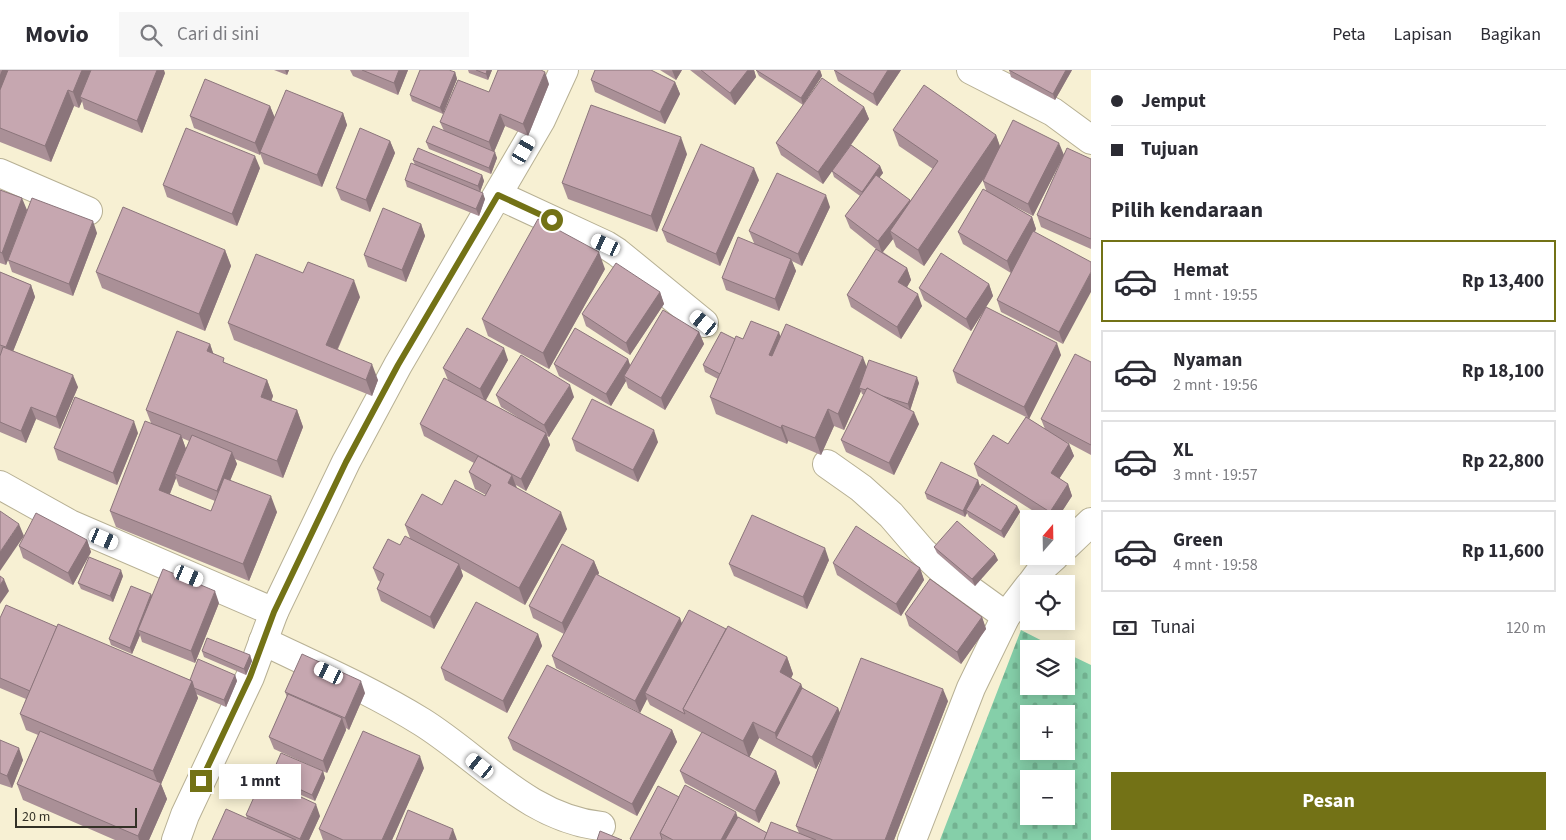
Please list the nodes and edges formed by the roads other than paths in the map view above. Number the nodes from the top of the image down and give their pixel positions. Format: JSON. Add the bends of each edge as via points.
{"nodes":[{"id":1,"x":564,"y":70,"type":"edge"},
{"id":2,"x":971,"y":70,"type":"edge"},
{"id":3,"x":1091,"y":140,"type":"edge"},
{"id":4,"x":0,"y":173,"type":"edge"},
{"id":5,"x":498,"y":195,"type":"junction"},
{"id":6,"x":88,"y":211,"type":"dead end"},
{"id":7,"x":704,"y":323,"type":"dead end"},
{"id":8,"x":827,"y":464,"type":"dead end"},
{"id":9,"x":0,"y":485,"type":"edge"},
{"id":10,"x":1091,"y":522,"type":"edge"},
{"id":11,"x":1075,"y":537,"type":"edge"},
{"id":12,"x":1020,"y":598,"type":"edge"},
{"id":13,"x":274,"y":612,"type":"junction"},
{"id":14,"x":1006,"y":616,"type":"junction"},
{"id":15,"x":263,"y":641,"type":"junction"},
{"id":16,"x":601,"y":826,"type":"dead end"},
{"id":17,"x":176,"y":840,"type":"edge"},
{"id":18,"x":912,"y":840,"type":"edge"}],
"edges":[{"from":1,"to":5,"type":"street","via":[[541,120]]},
{"from":2,"to":3,"type":"street","via":[[1053,112]]},
{"from":4,"to":6,"type":"street"},
{"from":5,"to":7,"type":"street","via":[[612,248]]},
{"from":5,"to":13,"type":"street","via":[[346,462]]},
{"from":8,"to":14,"type":"street","via":[[869,495],[941,569]]},
{"from":9,"to":13,"type":"street","via":[[70,524]]},
{"from":10,"to":11,"type":"street"},
{"from":12,"to":14,"type":"street"},
{"from":13,"to":15,"type":"street"},
{"from":14,"to":18,"type":"street","via":[[971,688]]},
{"from":15,"to":16,"type":"street","via":[[422,722],[516,793],[563,818]]},
{"from":15,"to":17,"type":"street","via":[[250,677]]}]}
